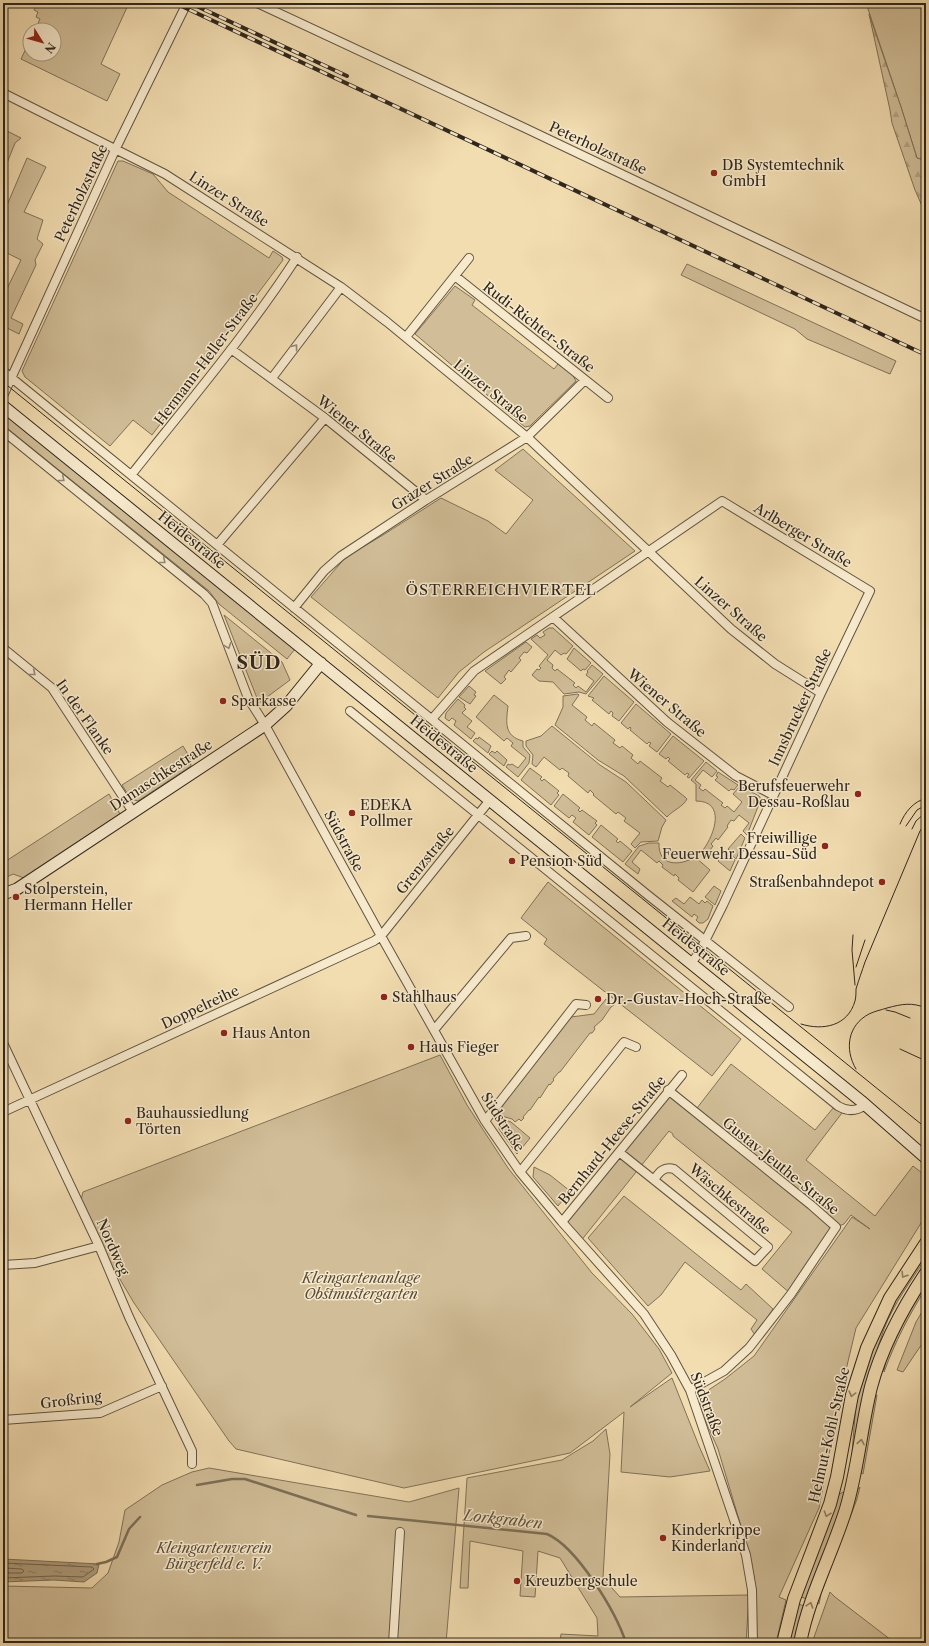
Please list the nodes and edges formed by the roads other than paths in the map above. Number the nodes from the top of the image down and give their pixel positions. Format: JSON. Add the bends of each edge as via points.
{"nodes":[{"id":1,"x":187,"y":3,"type":"edge"},
{"id":2,"x":257,"y":3,"type":"edge"},
{"id":3,"x":3,"y":93,"type":"edge"},
{"id":4,"x":116,"y":148,"type":"junction"},
{"id":5,"x":296,"y":257,"type":"junction"},
{"id":6,"x":469,"y":258,"type":"dead end"},
{"id":7,"x":455,"y":276,"type":"junction"},
{"id":8,"x":341,"y":287,"type":"junction"},
{"id":9,"x":926,"y":319,"type":"edge"},
{"id":10,"x":406,"y":337,"type":"junction"},
{"id":11,"x":231,"y":349,"type":"junction"},
{"id":12,"x":3,"y":371,"type":"edge"},
{"id":13,"x":11,"y":377,"type":"junction"},
{"id":14,"x":272,"y":378,"type":"junction"},
{"id":15,"x":585,"y":380,"type":"junction"},
{"id":16,"x":3,"y":396,"type":"edge"},
{"id":17,"x":608,"y":398,"type":"dead end"},
{"id":18,"x":3,"y":406,"type":"edge"},
{"id":19,"x":325,"y":418,"type":"junction"},
{"id":20,"x":3,"y":432,"type":"edge"},
{"id":21,"x":527,"y":437,"type":"junction"},
{"id":22,"x":132,"y":474,"type":"junction"},
{"id":23,"x":426,"y":500,"type":"junction"},
{"id":24,"x":217,"y":545,"type":"junction"},
{"id":25,"x":648,"y":552,"type":"junction"},
{"id":26,"x":870,"y":591,"type":"joint"},
{"id":27,"x":294,"y":608,"type":"junction"},
{"id":28,"x":553,"y":617,"type":"junction"},
{"id":29,"x":3,"y":648,"type":"edge"},
{"id":30,"x":321,"y":664,"type":"junction"},
{"id":31,"x":821,"y":693,"type":"junction"},
{"id":32,"x":350,"y":711,"type":"dead end"},
{"id":33,"x":432,"y":719,"type":"junction"},
{"id":34,"x":265,"y":725,"type":"junction"},
{"id":35,"x":773,"y":794,"type":"junction"},
{"id":36,"x":490,"y":800,"type":"junction"},
{"id":37,"x":133,"y":812,"type":"junction"},
{"id":38,"x":478,"y":815,"type":"junction"},
{"id":39,"x":3,"y":894,"type":"edge"},
{"id":40,"x":381,"y":936,"type":"junction"},
{"id":41,"x":526,"y":936,"type":"dead end"},
{"id":42,"x":705,"y":940,"type":"junction"},
{"id":43,"x":691,"y":963,"type":"junction"},
{"id":44,"x":586,"y":1006,"type":"dead end"},
{"id":45,"x":789,"y":1007,"type":"dead end"},
{"id":46,"x":434,"y":1030,"type":"junction"},
{"id":47,"x":3,"y":1043,"type":"edge"},
{"id":48,"x":636,"y":1047,"type":"dead end"},
{"id":49,"x":682,"y":1075,"type":"dead end"},
{"id":50,"x":668,"y":1090,"type":"junction"},
{"id":51,"x":30,"y":1100,"type":"junction"},
{"id":52,"x":866,"y":1105,"type":"junction"},
{"id":53,"x":3,"y":1112,"type":"edge"},
{"id":54,"x":485,"y":1121,"type":"junction"},
{"id":55,"x":619,"y":1152,"type":"junction"},
{"id":56,"x":926,"y":1158,"type":"edge"},
{"id":57,"x":520,"y":1172,"type":"junction"},
{"id":58,"x":654,"y":1180,"type":"junction"},
{"id":59,"x":562,"y":1222,"type":"junction"},
{"id":60,"x":926,"y":1243,"type":"edge"},
{"id":61,"x":99,"y":1246,"type":"junction"},
{"id":62,"x":3,"y":1266,"type":"edge"},
{"id":63,"x":926,"y":1273,"type":"edge"},
{"id":64,"x":162,"y":1386,"type":"junction"},
{"id":65,"x":690,"y":1390,"type":"junction"},
{"id":66,"x":3,"y":1420,"type":"edge"},
{"id":67,"x":192,"y":1464,"type":"dead end"},
{"id":68,"x":400,"y":1532,"type":"dead end"},
{"id":69,"x":393,"y":1643,"type":"edge"},
{"id":70,"x":753,"y":1643,"type":"edge"},
{"id":71,"x":783,"y":1643,"type":"edge"},
{"id":72,"x":800,"y":1643,"type":"edge"}],
"edges":[{"from":1,"to":4,"type":"street","name":"Peterholzstraße"},
{"from":2,"to":9,"type":"street","name":"Peterholzstraße"},
{"from":3,"to":4,"type":"street","name":"Linzer Straße"},
{"from":4,"to":5,"type":"street","name":"Linzer Straße","via":[[165,174]]},
{"from":4,"to":13,"type":"street","name":"Peterholzstraße"},
{"from":5,"to":8,"type":"street","name":"Linzer Straße"},
{"from":5,"to":11,"type":"street","name":"Hermann-Heller-Straße"},
{"from":6,"to":7,"type":"street"},
{"from":7,"to":10,"type":"street"},
{"from":7,"to":15,"type":"street","name":"Rudi-Richter-Straße"},
{"from":8,"to":10,"type":"street","name":"Linzer Straße"},
{"from":14,"to":8,"type":"street","one_way":true},
{"from":10,"to":21,"type":"street","name":"Linzer Straße"},
{"from":11,"to":14,"type":"street","name":"Wiener Straße"},
{"from":11,"to":22,"type":"street","name":"Hermann-Heller-Straße"},
{"from":12,"to":13,"type":"street","name":"Heidestraße"},
{"from":13,"to":16,"type":"street","name":"Peterholzstraße"},
{"from":13,"to":22,"type":"street","name":"Heidestraße"},
{"from":14,"to":19,"type":"street","name":"Wiener Straße"},
{"from":15,"to":17,"type":"street","name":"Rudi-Richter-Straße"},
{"from":15,"to":21,"type":"street","name":"Grazer Straße"},
{"from":18,"to":30,"type":"street","name":"Heidestraße"},
{"from":19,"to":23,"type":"street","name":"Wiener Straße"},
{"from":19,"to":24,"type":"street","name":"Heidestraße"},
{"from":20,"to":34,"type":"street","name":"Südstraße","one_way":true,"via":[[204,594],[215,609],[248,698]]},
{"from":21,"to":23,"type":"street","name":"Grazer Straße"},
{"from":21,"to":25,"type":"street","name":"Linzer Straße"},
{"from":22,"to":24,"type":"street","name":"Heidestraße"},
{"from":23,"to":27,"type":"street","name":"Grazer Straße","via":[[341,556],[324,571]]},
{"from":24,"to":27,"type":"street","name":"Heidestraße"},
{"from":25,"to":26,"type":"street","name":"Arlberger Straße","via":[[722,501]]},
{"from":25,"to":28,"type":"street"},
{"from":25,"to":31,"type":"street","name":"Linzer Straße","via":[[731,628],[775,664]]},
{"from":26,"to":31,"type":"street","name":"Innsbrucker Straße"},
{"from":27,"to":33,"type":"street","name":"Heidestraße"},
{"from":28,"to":33,"type":"street","via":[[474,671]]},
{"from":28,"to":35,"type":"street","name":"Wiener Straße","via":[[667,722],[736,776]]},
{"from":29,"to":37,"type":"street","name":"In der Flanke","one_way":true,"via":[[52,688]]},
{"from":30,"to":34,"type":"street","name":"Damaschkestraße","via":[[286,706]]},
{"from":30,"to":36,"type":"street","name":"Heidestraße"},
{"from":31,"to":35,"type":"street","name":"Innsbrucker Straße"},
{"from":32,"to":38,"type":"street"},
{"from":33,"to":42,"type":"street","name":"Heidestraße"},
{"from":34,"to":37,"type":"street","name":"Damaschkestraße"},
{"from":34,"to":40,"type":"street","name":"Südstraße"},
{"from":35,"to":42,"type":"street","name":"Innsbrucker Straße"},
{"from":36,"to":38,"type":"street","name":"Grenzstraße"},
{"from":36,"to":43,"type":"street","name":"Heidestraße"},
{"from":37,"to":39,"type":"street","name":"Damaschkestraße","via":[[17,889]]},
{"from":38,"to":40,"type":"street","name":"Grenzstraße"},
{"from":38,"to":52,"type":"street","via":[[838,1106],[854,1111]]},
{"from":40,"to":46,"type":"street","name":"Südstraße"},
{"from":40,"to":51,"type":"street","name":"Doppelreihe"},
{"from":41,"to":46,"type":"street","via":[[511,938]]},
{"from":42,"to":43,"type":"street","name":"Innsbrucker Straße"},
{"from":42,"to":45,"type":"street","name":"Heidestraße"},
{"from":43,"to":52,"type":"street","name":"Heidestraße"},
{"from":44,"to":54,"type":"street","via":[[576,1004]]},
{"from":46,"to":54,"type":"street","name":"Südstraße"},
{"from":47,"to":51,"type":"street","name":"Nordweg"},
{"from":48,"to":57,"type":"street","via":[[624,1042]]},
{"from":49,"to":50,"type":"street","name":"Bernhard-Heese-Straße"},
{"from":50,"to":55,"type":"street","name":"Bernhard-Heese-Straße"},
{"from":50,"to":65,"type":"street","name":"Gustav-Jeuthe-Straße","via":[[836,1227],[791,1294],[749,1348],[724,1371]]},
{"from":51,"to":53,"type":"street","name":"Doppelreihe"},
{"from":51,"to":61,"type":"street","name":"Nordweg"},
{"from":52,"to":56,"type":"street","name":"Heidestraße"},
{"from":54,"to":57,"type":"street","name":"Südstraße"},
{"from":55,"to":58,"type":"street","name":"Wäschkestraße"},
{"from":55,"to":59,"type":"street","name":"Bernhard-Heese-Straße"},
{"from":57,"to":59,"type":"street","name":"Südstraße"},
{"from":58,"to":58,"type":"street","name":"Wäschkestraße","via":[[755,1261],[768,1247],[674,1169],[662,1170]]},
{"from":59,"to":65,"type":"street","name":"Südstraße","via":[[644,1314]]},
{"from":60,"to":71,"type":"main road","name":"Helmut-Kohl-Straße","one_way":true,"via":[[890,1298],[866,1348],[852,1395],[830,1504],[794,1599]]},
{"from":61,"to":62,"type":"street","via":[[35,1263]]},
{"from":61,"to":64,"type":"street","name":"Nordweg","via":[[129,1318]]},
{"from":72,"to":63,"type":"main road","one_way":true,"via":[[810,1604],[846,1508],[855,1474],[866,1409],[880,1360],[903,1309]]},
{"from":64,"to":66,"type":"street","name":"Großring","via":[[100,1413]]},
{"from":64,"to":67,"type":"street","name":"Nordweg","via":[[192,1451]]},
{"from":65,"to":70,"type":"street","name":"Südstraße","via":[[746,1555],[752,1590]]},
{"from":68,"to":69,"type":"street"}]}
